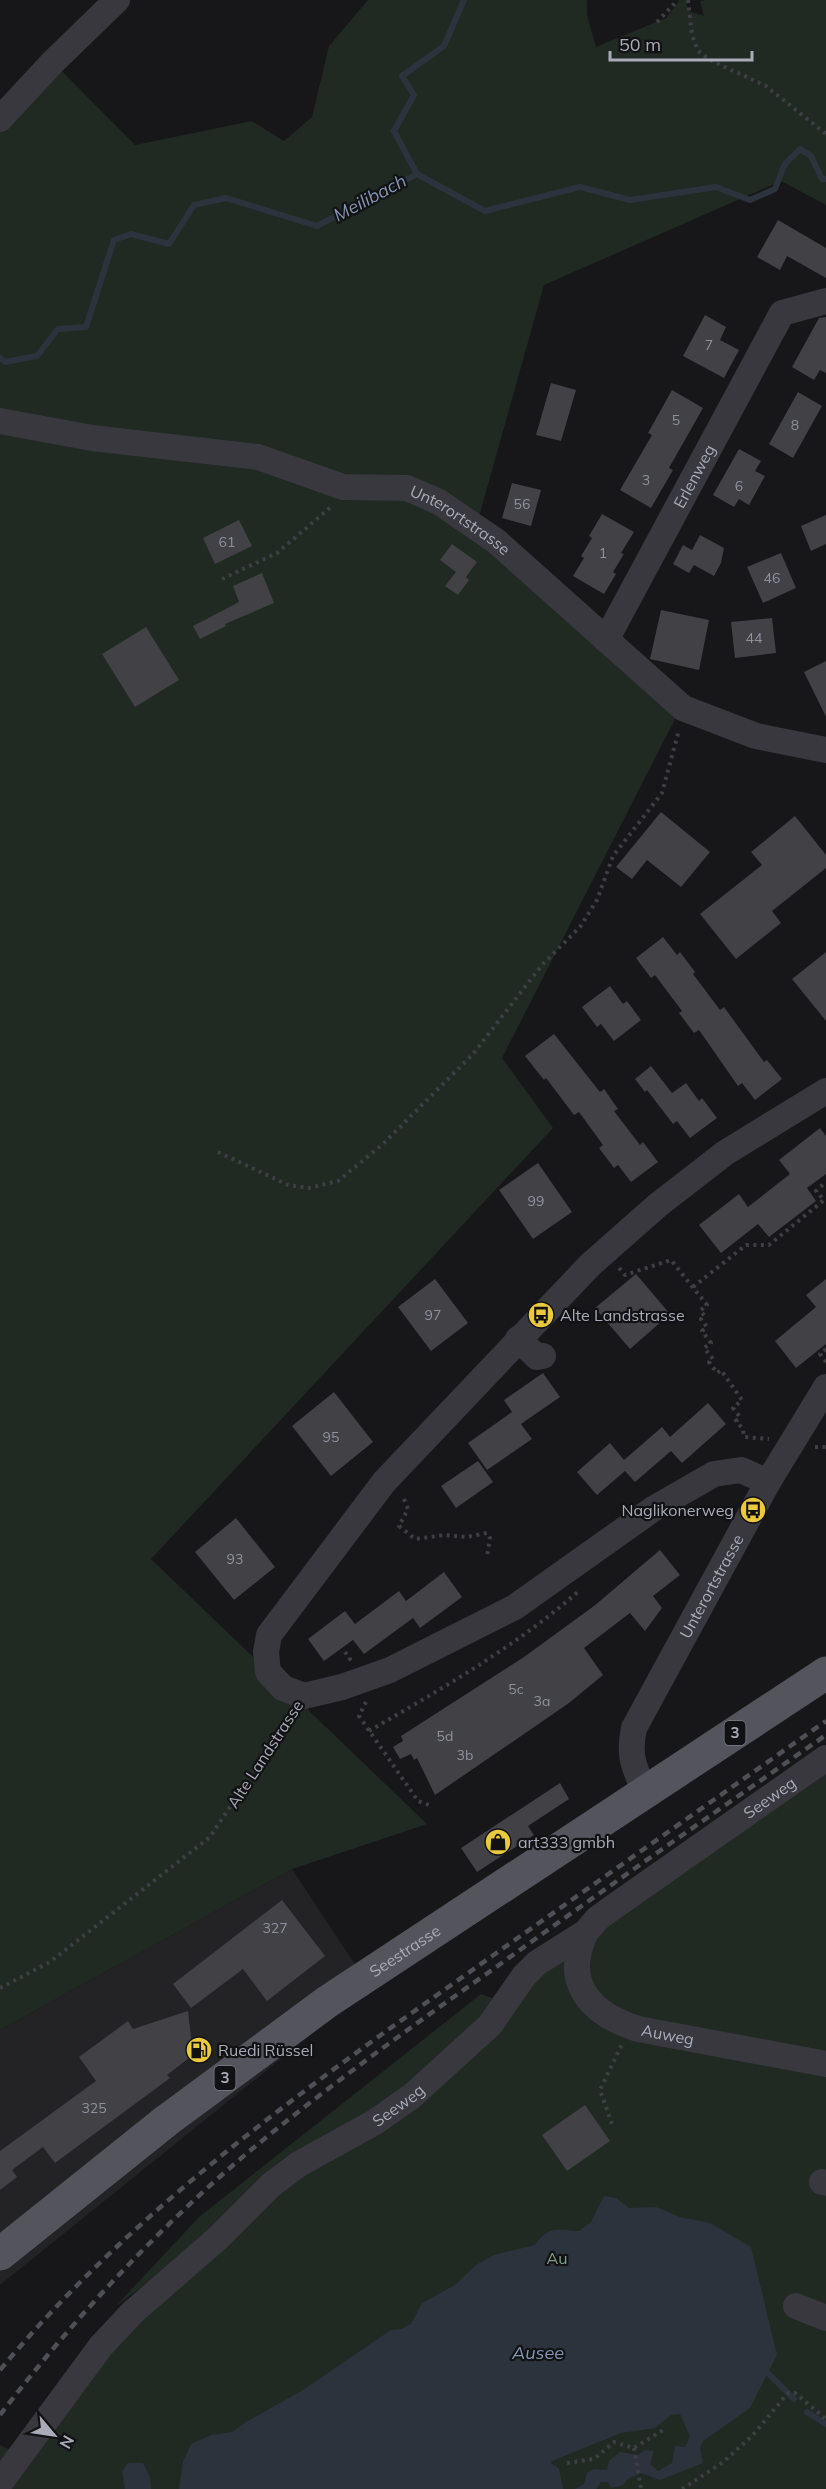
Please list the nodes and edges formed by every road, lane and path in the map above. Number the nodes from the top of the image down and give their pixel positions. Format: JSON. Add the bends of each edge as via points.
{"nodes":[{"id":1,"x":117,"y":0,"type":"edge"},
{"id":2,"x":678,"y":0,"type":"edge"},
{"id":3,"x":688,"y":0,"type":"edge"},
{"id":4,"x":657,"y":22,"type":"dead end"},
{"id":5,"x":0,"y":119,"type":"edge"},
{"id":6,"x":826,"y":134,"type":"edge"},
{"id":7,"x":826,"y":301,"type":"edge"},
{"id":8,"x":0,"y":421,"type":"edge"},
{"id":9,"x":343,"y":487,"type":"junction"},
{"id":10,"x":222,"y":579,"type":"dead end"},
{"id":11,"x":606,"y":640,"type":"junction"},
{"id":12,"x":683,"y":708,"type":"junction"},
{"id":13,"x":826,"y":750,"type":"edge"},
{"id":14,"x":826,"y":1091,"type":"edge"},
{"id":15,"x":218,"y":1152,"type":"dead end"},
{"id":16,"x":826,"y":1182,"type":"edge"},
{"id":17,"x":619,"y":1268,"type":"dead end"},
{"id":18,"x":693,"y":1287,"type":"junction"},
{"id":19,"x":519,"y":1339,"type":"junction"},
{"id":20,"x":826,"y":1349,"type":"edge"},
{"id":21,"x":543,"y":1356,"type":"dead end"},
{"id":22,"x":826,"y":1362,"type":"edge"},
{"id":23,"x":826,"y":1387,"type":"edge"},
{"id":24,"x":753,"y":1437,"type":"dead end"},
{"id":25,"x":768,"y":1482,"type":"junction"},
{"id":26,"x":404,"y":1499,"type":"dead end"},
{"id":27,"x":486,"y":1556,"type":"dead end"},
{"id":28,"x":583,"y":1587,"type":"dead end"},
{"id":29,"x":826,"y":1673,"type":"edge"},
{"id":30,"x":304,"y":1696,"type":"junction"},
{"id":31,"x":369,"y":1696,"type":"dead end"},
{"id":32,"x":369,"y":1731,"type":"junction"},
{"id":33,"x":826,"y":1758,"type":"edge"},
{"id":34,"x":645,"y":1792,"type":"junction"},
{"id":35,"x":432,"y":1806,"type":"dead end"},
{"id":36,"x":586,"y":1932,"type":"junction"},
{"id":37,"x":0,"y":1988,"type":"edge"},
{"id":38,"x":630,"y":2027,"type":"junction"},
{"id":39,"x":826,"y":2064,"type":"edge"},
{"id":40,"x":612,"y":2124,"type":"dead end"},
{"id":41,"x":0,"y":2254,"type":"edge"},
{"id":42,"x":796,"y":2306,"type":"dead end"},
{"id":43,"x":826,"y":2318,"type":"edge"},
{"id":44,"x":826,"y":2419,"type":"edge"},
{"id":45,"x":663,"y":2430,"type":"dead end"},
{"id":46,"x":634,"y":2450,"type":"junction"},
{"id":47,"x":567,"y":2463,"type":"dead end"},
{"id":48,"x":0,"y":2483,"type":"edge"},
{"id":49,"x":641,"y":2489,"type":"edge"},
{"id":50,"x":682,"y":2489,"type":"edge"}],
"edges":[{"from":1,"to":5,"type":"street"},
{"from":2,"to":4,"type":"path"},
{"from":3,"to":6,"type":"path","via":[[698,51],[766,86]]},
{"from":7,"to":11,"type":"street","name":"Erlenweg","via":[[782,313]]},
{"from":8,"to":9,"type":"street","name":"Unterortstrasse","via":[[92,438],[258,457]]},
{"from":9,"to":10,"type":"path","via":[[331,507],[276,553]]},
{"from":9,"to":11,"type":"street","name":"Unterortstrasse","via":[[407,488],[439,501],[496,541]]},
{"from":11,"to":12,"type":"street","name":"Unterortstrasse"},
{"from":12,"to":13,"type":"street","name":"Unterortstrasse","via":[[756,736]]},
{"from":12,"to":15,"type":"path","via":[[662,794],[613,856],[597,900],[580,927],[542,965],[473,1054],[383,1144],[338,1181],[309,1188],[288,1185]]},
{"from":14,"to":19,"type":"street","name":"Alte Landstrasse","via":[[726,1153],[658,1205],[590,1265]]},
{"from":16,"to":18,"type":"path","via":[[816,1191],[824,1200],[769,1245],[746,1245]]},
{"from":17,"to":18,"type":"path","via":[[625,1275],[671,1260]]},
{"from":18,"to":24,"type":"path","via":[[707,1305],[700,1311],[707,1327],[702,1331],[711,1343],[704,1348],[713,1359],[709,1362],[717,1373],[721,1370],[742,1400],[733,1408],[740,1417],[736,1420],[744,1437]]},
{"from":19,"to":21,"type":"street","via":[[537,1357]]},
{"from":19,"to":30,"type":"street","name":"Alte Landstrasse","via":[[384,1482],[269,1635],[268,1672],[283,1688]]},
{"from":20,"to":22,"type":"path","via":[[820,1354]]},
{"from":23,"to":25,"type":"street","name":"Unterortstrasse"},
{"from":25,"to":30,"type":"street","via":[[741,1470],[714,1474],[654,1509],[515,1608],[390,1670]]},
{"from":25,"to":34,"type":"street","name":"Unterortstrasse","via":[[634,1728],[631,1761]]},
{"from":26,"to":27,"type":"path","via":[[408,1509],[399,1526],[414,1539],[487,1533],[490,1538]]},
{"from":28,"to":32,"type":"path","via":[[492,1655]]},
{"from":29,"to":34,"type":"main road","name":"Seestrasse","number":"3"},
{"from":30,"to":37,"type":"path","name":"Alte Landstrasse","via":[[210,1837],[50,1962]]},
{"from":31,"to":32,"type":"path","via":[[359,1716]]},
{"from":32,"to":35,"type":"path","via":[[418,1801]]},
{"from":33,"to":36,"type":"street","name":"Seeweg","via":[[612,1908]]},
{"from":34,"to":41,"type":"main road","name":"Seestrasse","number":"3","via":[[327,2002],[166,2121]]},
{"from":36,"to":38,"type":"street","name":"Auweg","via":[[577,1961],[582,1990],[605,2016]]},
{"from":36,"to":48,"type":"street","name":"Seeweg","via":[[537,1963],[490,2025],[412,2096],[271,2185],[218,2238],[133,2312],[101,2346]]},
{"from":38,"to":39,"type":"street","name":"Auweg"},
{"from":38,"to":40,"type":"path","via":[[600,2090]]},
{"from":42,"to":43,"type":"street"},
{"from":44,"to":50,"type":"path","via":[[795,2393],[788,2393],[752,2436],[722,2463]]},
{"from":45,"to":46,"type":"path"},
{"from":46,"to":47,"type":"path","via":[[614,2442],[594,2459]]},
{"from":46,"to":49,"type":"path"}]}
